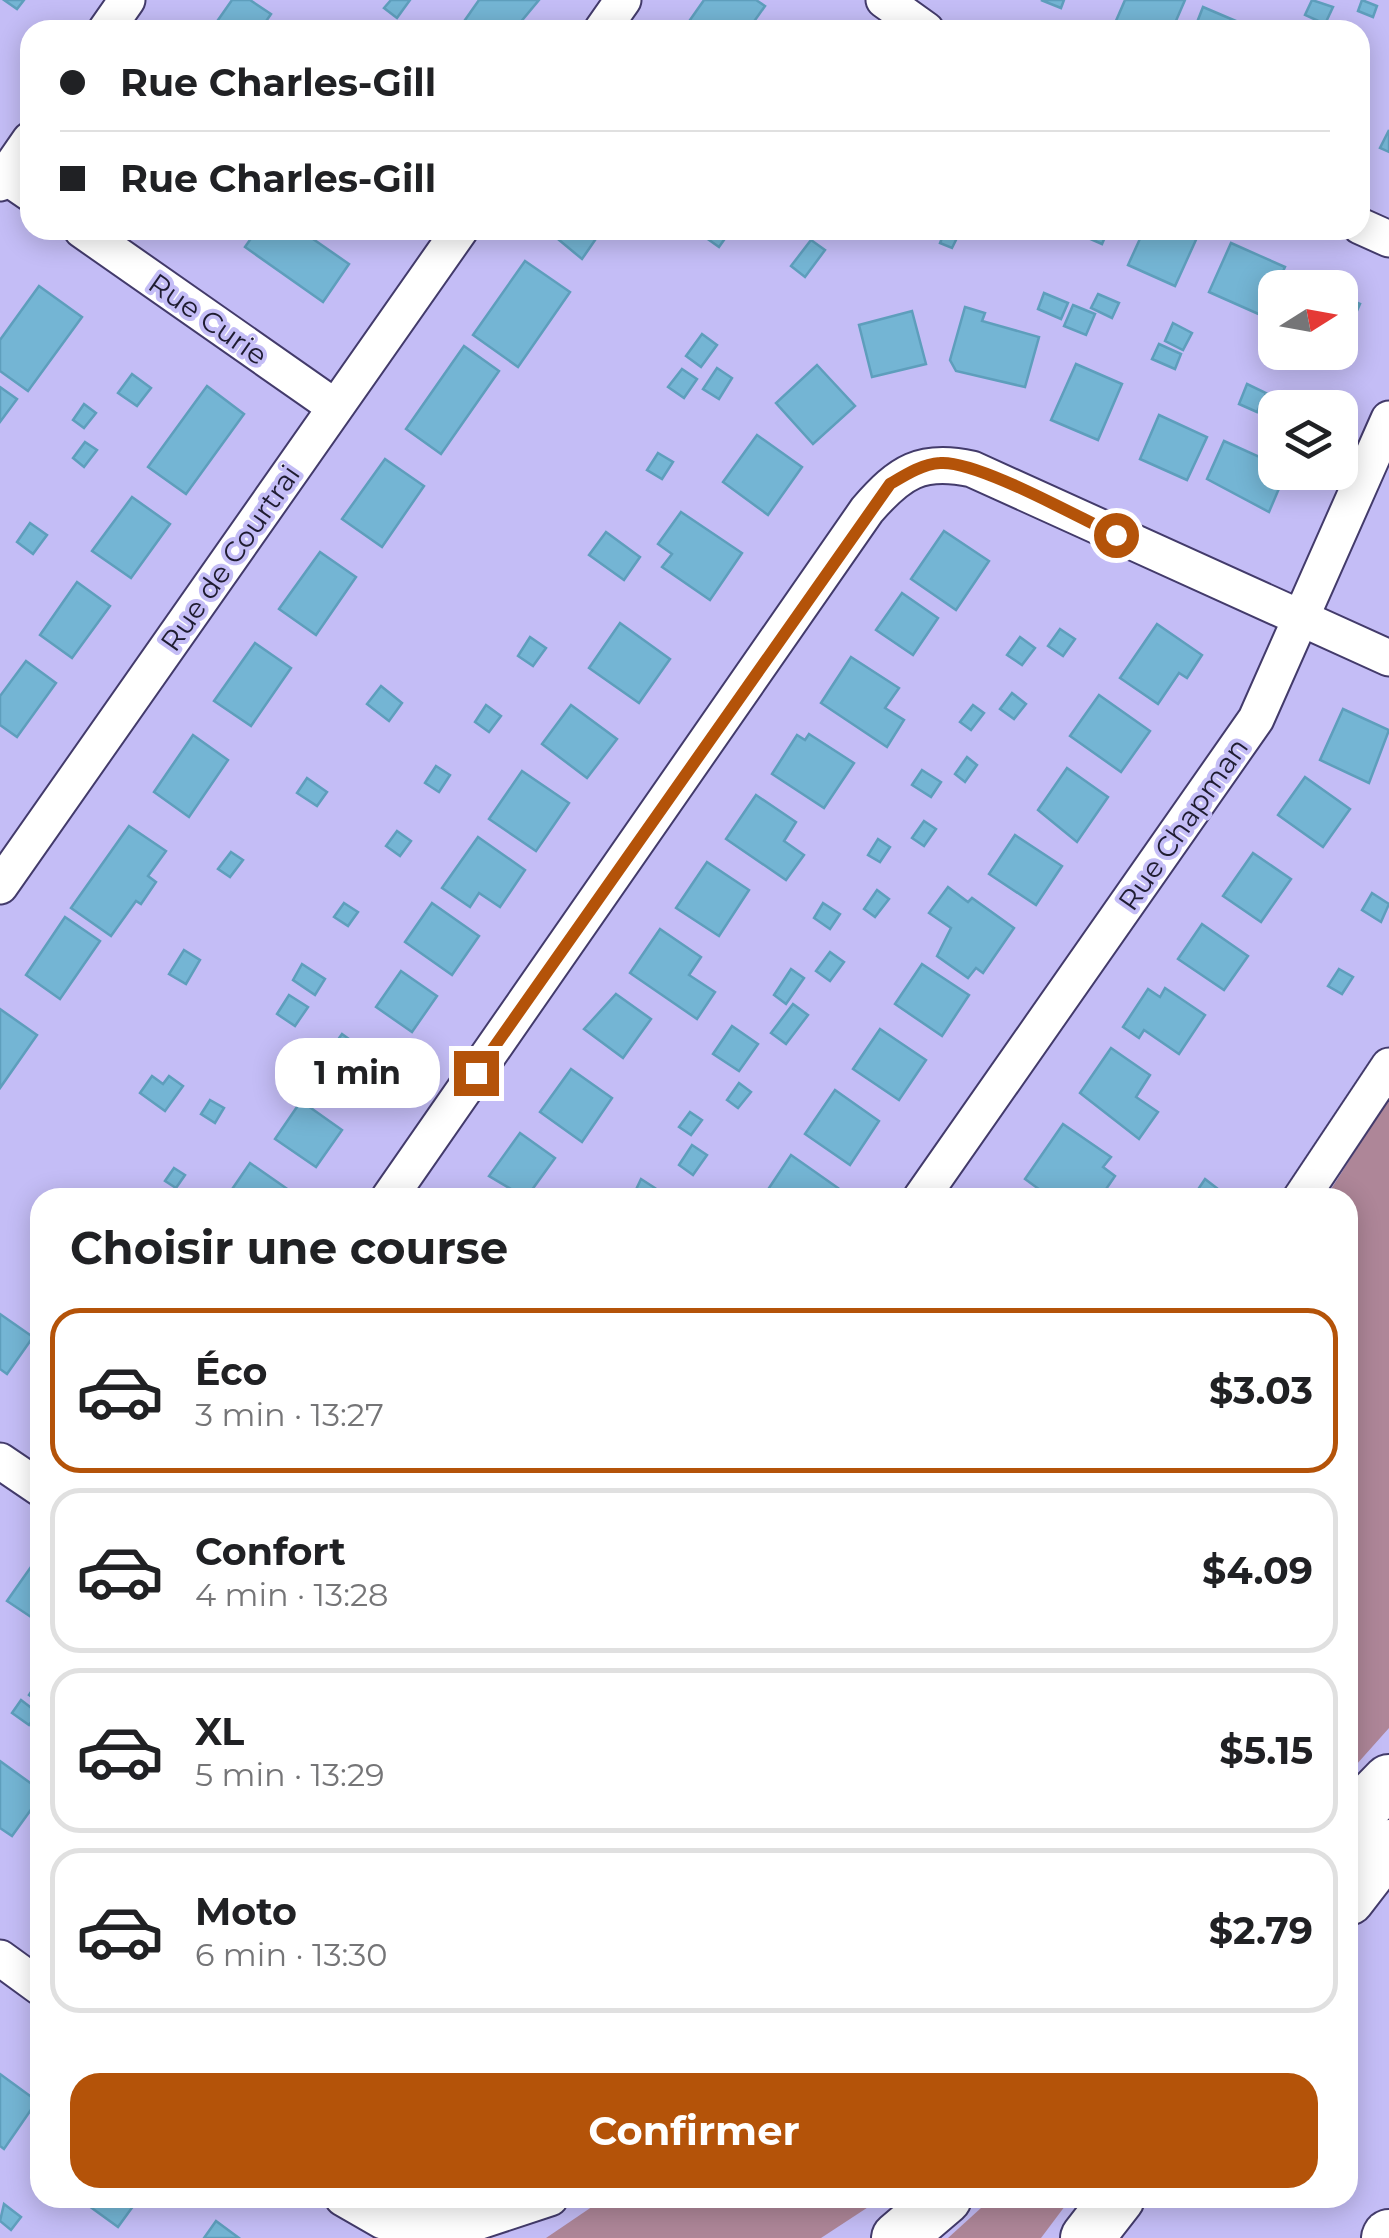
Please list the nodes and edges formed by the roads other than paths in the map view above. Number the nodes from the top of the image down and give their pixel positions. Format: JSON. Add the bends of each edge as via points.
{"nodes":[{"id":1,"x":884,"y":0,"type":"edge"},
{"id":2,"x":912,"y":20,"type":"edge"},
{"id":3,"x":96,"y":240,"type":"edge"},
{"id":4,"x":453,"y":240,"type":"edge"},
{"id":5,"x":334,"y":408,"type":"junction"},
{"id":6,"x":1389,"y":419,"type":"edge"},
{"id":7,"x":1297,"y":618,"type":"junction"},
{"id":8,"x":1389,"y":658,"type":"edge"},
{"id":9,"x":0,"y":886,"type":"edge"},
{"id":10,"x":1389,"y":1066,"type":"edge"},
{"id":11,"x":396,"y":1188,"type":"edge"},
{"id":12,"x":928,"y":1188,"type":"edge"},
{"id":13,"x":1308,"y":1188,"type":"edge"},
{"id":14,"x":0,"y":1461,"type":"edge"},
{"id":15,"x":30,"y":1481,"type":"edge"},
{"id":16,"x":1389,"y":1780,"type":"edge"},
{"id":17,"x":1358,"y":1813,"type":"edge"},
{"id":18,"x":1389,"y":1846,"type":"edge"},
{"id":19,"x":1358,"y":1886,"type":"edge"},
{"id":20,"x":0,"y":1958,"type":"edge"},
{"id":21,"x":30,"y":1980,"type":"edge"},
{"id":22,"x":360,"y":2208,"type":"edge"},
{"id":23,"x":520,"y":2208,"type":"edge"},
{"id":24,"x":933,"y":2208,"type":"edge"},
{"id":25,"x":1110,"y":2208,"type":"edge"},
{"id":26,"x":898,"y":2238,"type":"edge"},
{"id":27,"x":1087,"y":2238,"type":"edge"}],
"edges":[{"from":1,"to":2,"type":"street"},
{"from":3,"to":5,"type":"street","name":"Rue Curie"},
{"from":4,"to":5,"type":"street","name":"Rue de Courtrai"},
{"from":5,"to":9,"type":"street","name":"Rue de Courtrai"},
{"from":6,"to":7,"type":"street","name":"Rue Chapman"},
{"from":7,"to":8,"type":"street"},
{"from":7,"to":11,"type":"street","via":[[972,469],[942,462],[912,470],[890,484]]},
{"from":7,"to":12,"type":"street","name":"Rue Chapman","via":[[1256,719]]},
{"from":10,"to":13,"type":"street"},
{"from":14,"to":15,"type":"street"},
{"from":16,"to":17,"type":"highway"},
{"from":18,"to":19,"type":"highway"},
{"from":20,"to":21,"type":"street"},
{"from":22,"to":23,"type":"street","via":[[383,2221],[477,2222]]},
{"from":24,"to":26,"type":"highway"},
{"from":25,"to":27,"type":"highway"}]}
